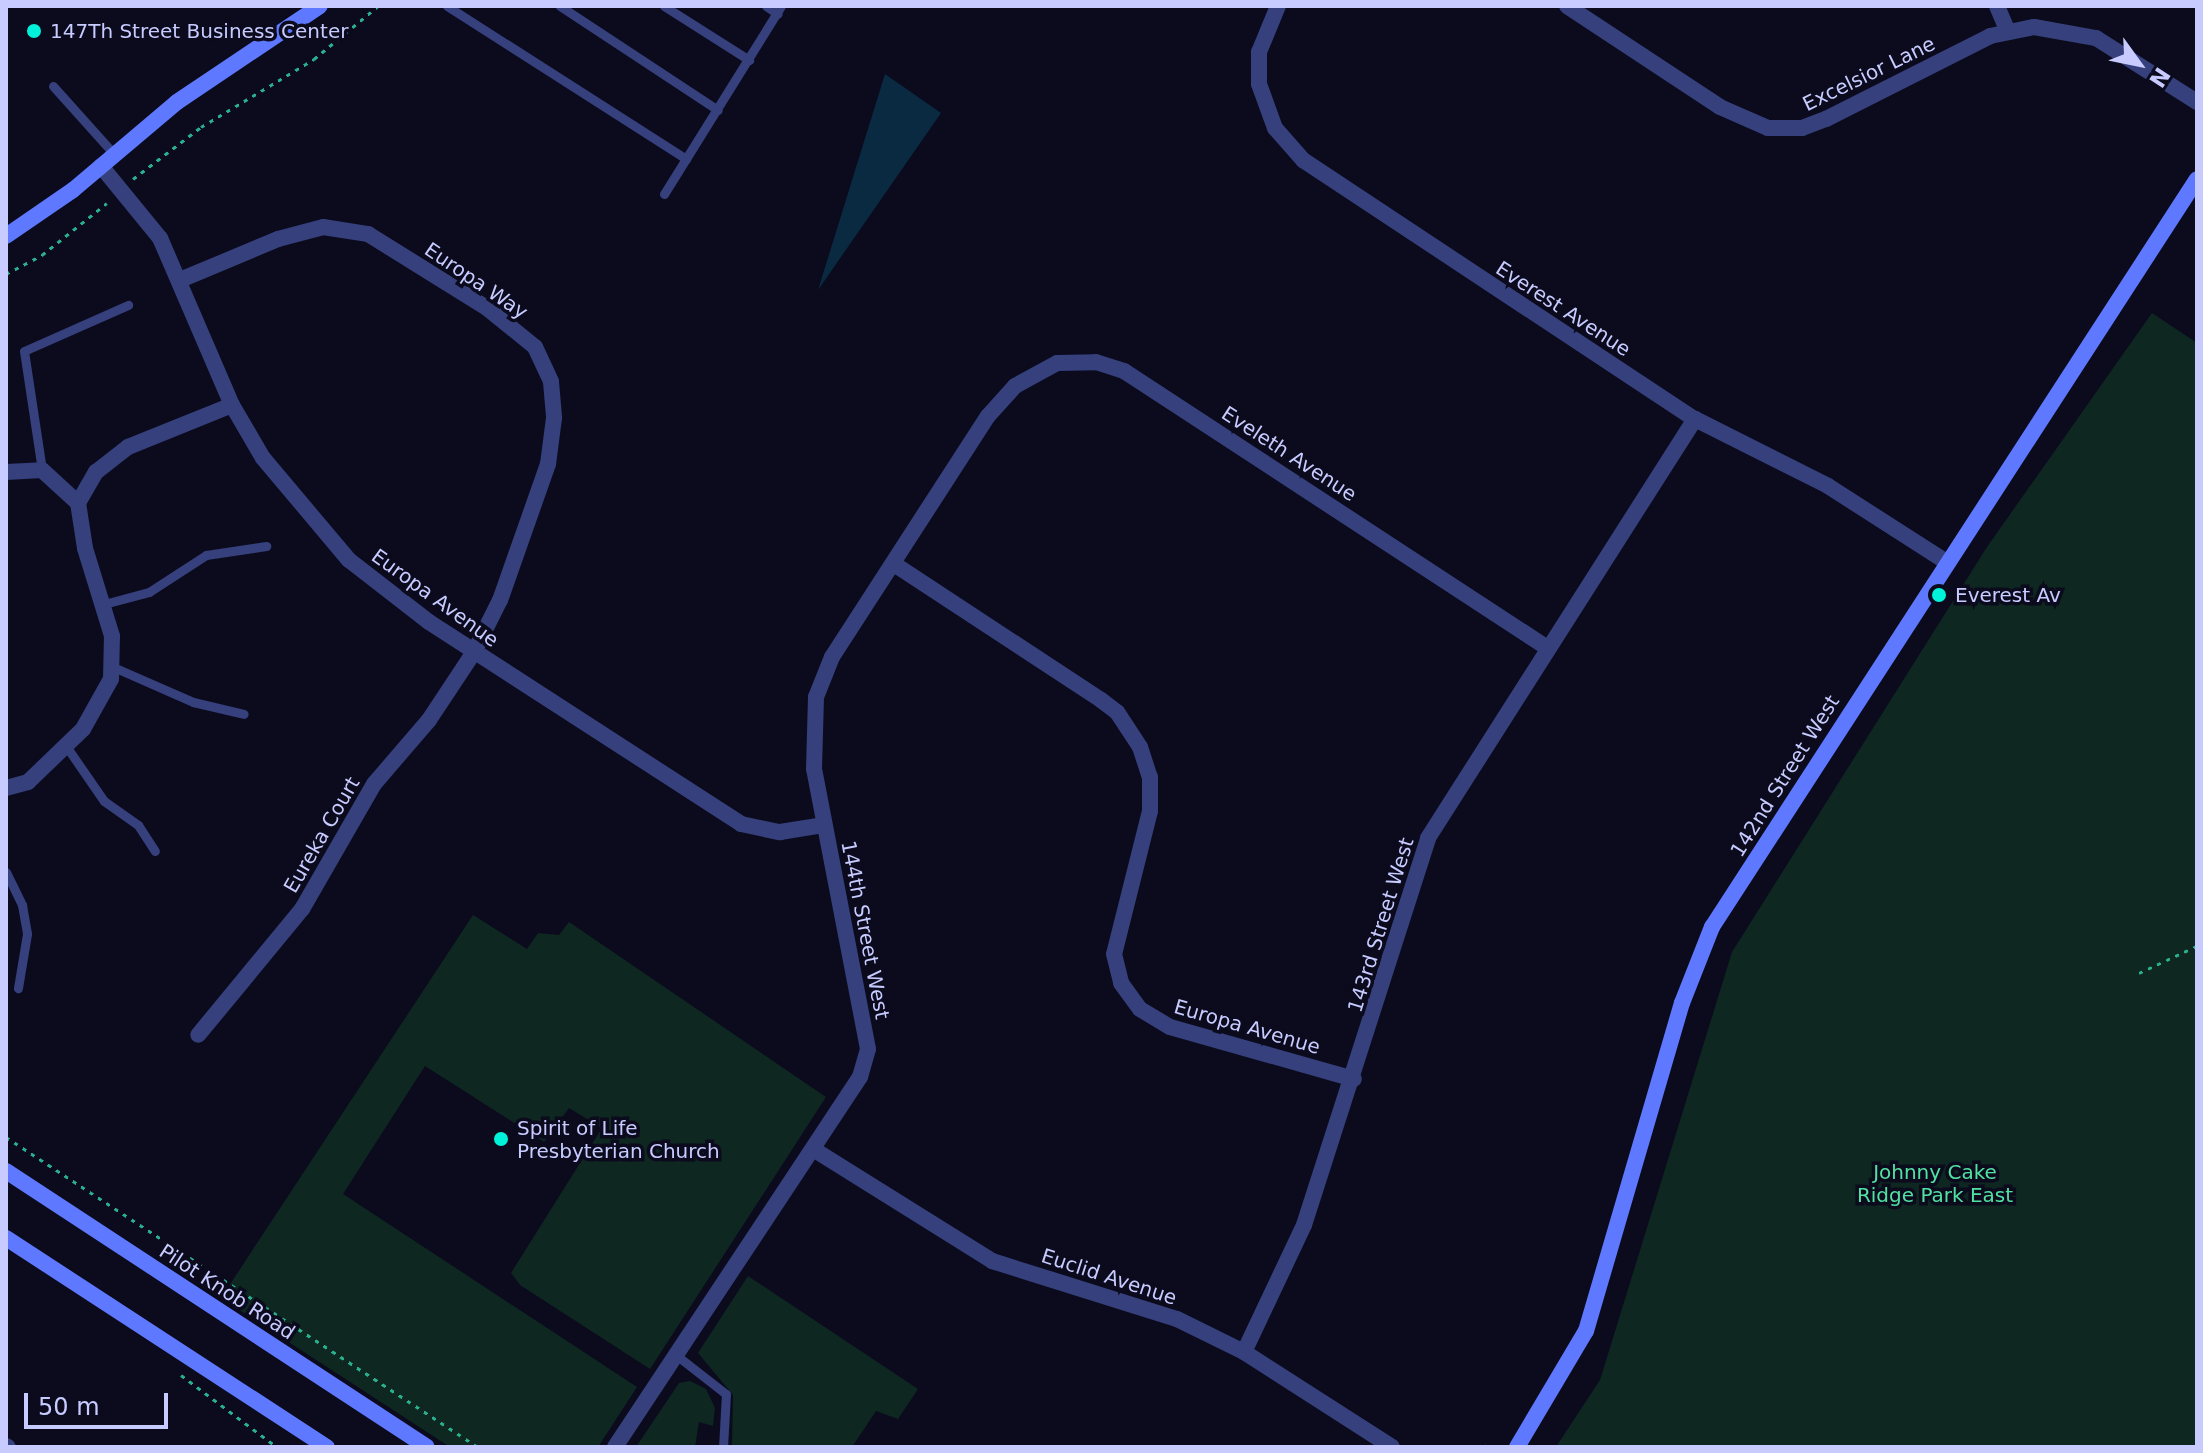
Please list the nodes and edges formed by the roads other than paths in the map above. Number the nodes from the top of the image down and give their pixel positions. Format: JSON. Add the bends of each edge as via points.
{"nodes":[{"id":1,"x":320,"y":6,"type":"edge"},
{"id":2,"x":447,"y":6,"type":"edge"},
{"id":3,"x":560,"y":6,"type":"edge"},
{"id":4,"x":664,"y":6,"type":"edge"},
{"id":5,"x":766,"y":6,"type":"edge"},
{"id":6,"x":1567,"y":6,"type":"edge"},
{"id":7,"x":1997,"y":6,"type":"edge"},
{"id":8,"x":780,"y":10,"type":"edge"},
{"id":9,"x":1275,"y":11,"type":"edge"},
{"id":10,"x":2007,"y":30,"type":"junction"},
{"id":11,"x":749,"y":60,"type":"junction"},
{"id":12,"x":53,"y":86,"type":"dead end"},
{"id":13,"x":2197,"y":102,"type":"edge"},
{"id":14,"x":718,"y":110,"type":"junction"},
{"id":15,"x":114,"y":154,"type":"junction"},
{"id":16,"x":686,"y":159,"type":"junction"},
{"id":17,"x":101,"y":166,"type":"junction"},
{"id":18,"x":2197,"y":179,"type":"edge"},
{"id":19,"x":664,"y":194,"type":"dead end"},
{"id":20,"x":6,"y":236,"type":"edge"},
{"id":21,"x":180,"y":280,"type":"junction"},
{"id":22,"x":128,"y":305,"type":"dead end"},
{"id":23,"x":1001,"y":400,"type":"joint"},
{"id":24,"x":232,"y":405,"type":"junction"},
{"id":25,"x":1695,"y":419,"type":"junction"},
{"id":26,"x":42,"y":470,"type":"junction"},
{"id":27,"x":6,"y":472,"type":"edge"},
{"id":28,"x":78,"y":503,"type":"junction"},
{"id":29,"x":266,"y":546,"type":"dead end"},
{"id":30,"x":1945,"y":561,"type":"junction"},
{"id":31,"x":894,"y":564,"type":"junction"},
{"id":32,"x":104,"y":604,"type":"junction"},
{"id":33,"x":1546,"y":647,"type":"junction"},
{"id":34,"x":474,"y":652,"type":"junction"},
{"id":35,"x":111,"y":666,"type":"junction"},
{"id":36,"x":244,"y":714,"type":"dead end"},
{"id":37,"x":66,"y":746,"type":"junction"},
{"id":38,"x":6,"y":788,"type":"edge"},
{"id":39,"x":824,"y":825,"type":"junction"},
{"id":40,"x":155,"y":851,"type":"dead end"},
{"id":41,"x":6,"y":872,"type":"edge"},
{"id":42,"x":18,"y":988,"type":"dead end"},
{"id":43,"x":198,"y":1035,"type":"dead end"},
{"id":44,"x":1354,"y":1079,"type":"junction"},
{"id":45,"x":813,"y":1149,"type":"junction"},
{"id":46,"x":6,"y":1171,"type":"edge"},
{"id":47,"x":6,"y":1238,"type":"edge"},
{"id":48,"x":1244,"y":1352,"type":"junction"},
{"id":49,"x":676,"y":1355,"type":"junction"},
{"id":50,"x":327,"y":1447,"type":"edge"},
{"id":51,"x":427,"y":1447,"type":"edge"},
{"id":52,"x":615,"y":1447,"type":"edge"},
{"id":53,"x":723,"y":1447,"type":"edge"},
{"id":54,"x":1392,"y":1447,"type":"edge"},
{"id":55,"x":1517,"y":1447,"type":"edge"}],
"edges":[{"from":1,"to":15,"type":"street","via":[[177,102]]},
{"from":2,"to":16,"type":"lane"},
{"from":3,"to":14,"type":"lane"},
{"from":4,"to":11,"type":"lane"},
{"from":5,"to":8,"type":"lane"},
{"from":6,"to":10,"type":"street","name":"Excelsior Lane","via":[[1720,107],[1756,126],[1788,130],[1826,119]]},
{"from":7,"to":10,"type":"street"},
{"from":8,"to":11,"type":"lane"},
{"from":9,"to":25,"type":"street","name":"Everest Avenue","via":[[1259,52],[1259,84],[1275,128],[1303,160]]},
{"from":10,"to":13,"type":"street","name":"Excelsior Lane","via":[[2053,27],[2096,38]]},
{"from":11,"to":14,"type":"lane"},
{"from":12,"to":15,"type":"lane"},
{"from":14,"to":16,"type":"lane"},
{"from":15,"to":17,"type":"street"},
{"from":16,"to":19,"type":"lane"},
{"from":17,"to":20,"type":"street"},
{"from":17,"to":21,"type":"street","name":"Europa Avenue","via":[[160,238]]},
{"from":18,"to":30,"type":"street","name":"142nd Street West"},
{"from":21,"to":24,"type":"street","name":"Europa Avenue"},
{"from":21,"to":34,"type":"street","name":"Europa Way","via":[[278,239],[323,227],[368,234],[487,308],[535,347],[551,382],[554,418],[548,464],[500,600]]},
{"from":22,"to":26,"type":"lane","via":[[24,351]]},
{"from":23,"to":31,"type":"street","name":"144th Street West"},
{"from":23,"to":33,"type":"street","name":"Eveleth Avenue","via":[[1043,367],[1076,361],[1111,364]]},
{"from":24,"to":28,"type":"street","via":[[128,447],[96,472]]},
{"from":24,"to":34,"type":"street","name":"Europa Avenue","via":[[287,492],[349,560]]},
{"from":25,"to":30,"type":"street","name":"Everest Avenue","via":[[1828,486]]},
{"from":25,"to":33,"type":"street","name":"143rd Street West"},
{"from":26,"to":27,"type":"street"},
{"from":26,"to":28,"type":"street"},
{"from":28,"to":32,"type":"street","via":[[85,548]]},
{"from":29,"to":32,"type":"lane","via":[[206,555],[149,592]]},
{"from":30,"to":55,"type":"street","name":"142nd Street West","via":[[1712,927],[1682,1003],[1586,1331]]},
{"from":31,"to":39,"type":"street","name":"144th Street West","via":[[832,657],[816,697],[812,738]]},
{"from":31,"to":44,"type":"street","name":"Europa Avenue","via":[[1101,700],[1117,712],[1140,747],[1150,777],[1150,811],[1114,954],[1121,983],[1140,1009],[1170,1027]]},
{"from":32,"to":35,"type":"street","via":[[112,636]]},
{"from":33,"to":44,"type":"street","name":"143rd Street West","via":[[1428,838]]},
{"from":34,"to":39,"type":"street","name":"Europa Avenue","via":[[741,824],[780,832]]},
{"from":34,"to":43,"type":"street","name":"Eureka Court","via":[[429,720],[374,784],[302,909]]},
{"from":35,"to":36,"type":"lane","via":[[193,702]]},
{"from":35,"to":37,"type":"street","via":[[111,679],[83,729]]},
{"from":37,"to":38,"type":"street","via":[[28,782]]},
{"from":37,"to":40,"type":"lane","via":[[104,801],[138,825]]},
{"from":39,"to":45,"type":"street","name":"144th Street West","via":[[868,1049],[860,1077]]},
{"from":41,"to":42,"type":"lane","via":[[22,905],[27,934]]},
{"from":44,"to":48,"type":"street","name":"143rd Street West","via":[[1304,1225]]},
{"from":45,"to":48,"type":"street","name":"Euclid Avenue","via":[[992,1261],[1177,1319]]},
{"from":45,"to":49,"type":"street","name":"144th Street West"},
{"from":46,"to":51,"type":"street","name":"Pilot Knob Road"},
{"from":47,"to":50,"type":"street"},
{"from":48,"to":54,"type":"street","name":"Euclid Avenue"},
{"from":49,"to":52,"type":"street","name":"144th Street West"},
{"from":49,"to":53,"type":"lane","via":[[726,1394]]}]}
